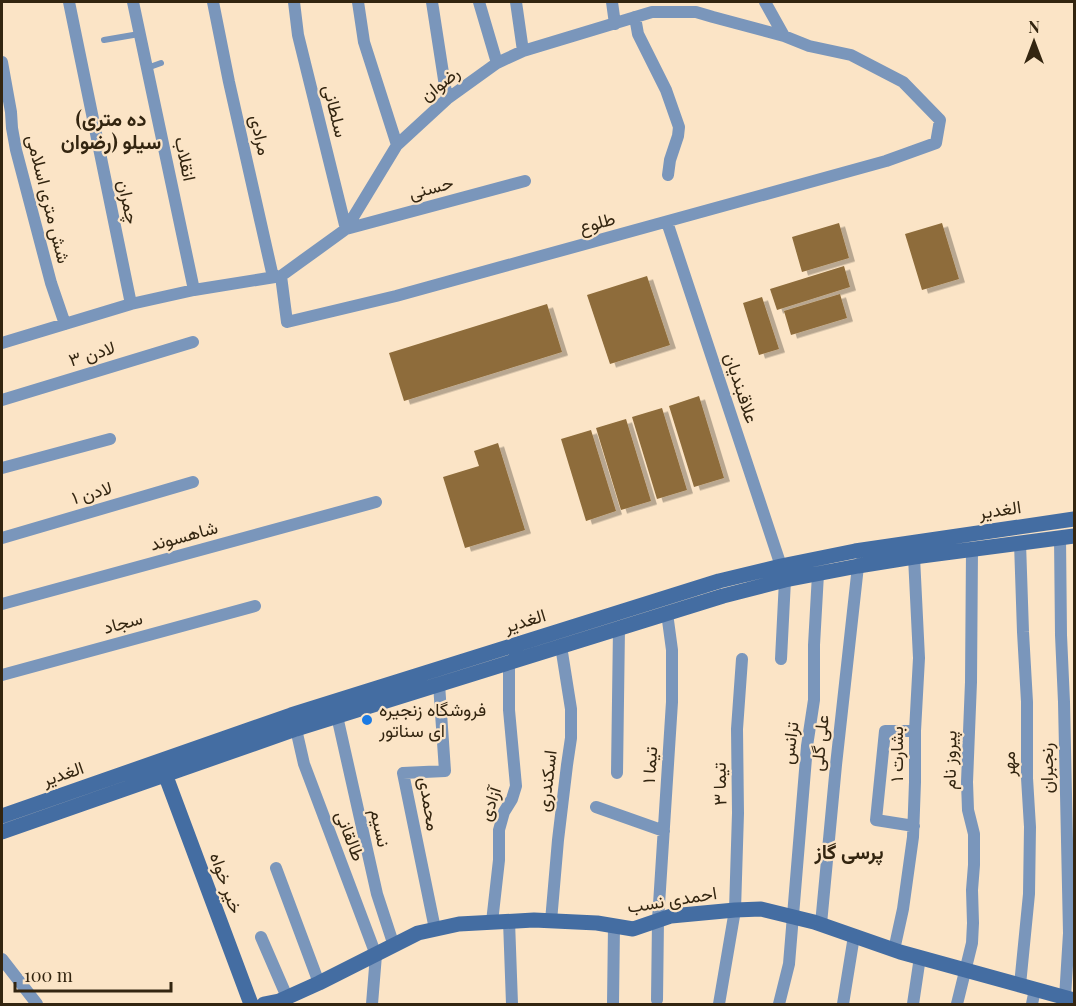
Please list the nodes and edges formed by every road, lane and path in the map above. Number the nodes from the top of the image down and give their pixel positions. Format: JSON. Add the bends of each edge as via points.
{"nodes":[{"id":1,"x":69,"y":2,"type":"edge"},
{"id":2,"x":133,"y":2,"type":"edge"},
{"id":3,"x":213,"y":2,"type":"edge"},
{"id":4,"x":294,"y":2,"type":"edge"},
{"id":5,"x":358,"y":2,"type":"edge"},
{"id":6,"x":432,"y":2,"type":"edge"},
{"id":7,"x":480,"y":2,"type":"edge"},
{"id":8,"x":516,"y":2,"type":"edge"},
{"id":9,"x":612,"y":2,"type":"edge"},
{"id":10,"x":765,"y":2,"type":"edge"},
{"id":11,"x":635,"y":17,"type":"junction"},
{"id":12,"x":615,"y":24,"type":"junction"},
{"id":13,"x":140,"y":33,"type":"junction"},
{"id":14,"x":784,"y":36,"type":"junction"},
{"id":15,"x":104,"y":40,"type":"dead end"},
{"id":16,"x":523,"y":51,"type":"junction"},
{"id":17,"x":2,"y":62,"type":"edge"},
{"id":18,"x":161,"y":63,"type":"dead end"},
{"id":19,"x":497,"y":63,"type":"junction"},
{"id":20,"x":147,"y":68,"type":"junction"},
{"id":21,"x":3,"y":81,"type":"edge"},
{"id":22,"x":447,"y":99,"type":"junction"},
{"id":23,"x":940,"y":120,"type":"joint"},
{"id":24,"x":397,"y":145,"type":"junction"},
{"id":25,"x":668,"y":176,"type":"dead end"},
{"id":26,"x":525,"y":181,"type":"dead end"},
{"id":27,"x":667,"y":222,"type":"junction"},
{"id":28,"x":346,"y":229,"type":"junction"},
{"id":29,"x":277,"y":276,"type":"junction"},
{"id":30,"x":194,"y":290,"type":"junction"},
{"id":31,"x":131,"y":304,"type":"junction"},
{"id":32,"x":65,"y":324,"type":"junction"},
{"id":33,"x":193,"y":342,"type":"dead end"},
{"id":34,"x":2,"y":343,"type":"edge"},
{"id":35,"x":2,"y":400,"type":"edge"},
{"id":36,"x":110,"y":439,"type":"dead end"},
{"id":37,"x":2,"y":468,"type":"edge"},
{"id":38,"x":193,"y":482,"type":"dead end"},
{"id":39,"x":375,"y":502,"type":"dead end"},
{"id":40,"x":1074,"y":519,"type":"edge"},
{"id":41,"x":1067,"y":536,"type":"edge"},
{"id":42,"x":2,"y":538,"type":"edge"},
{"id":43,"x":1020,"y":543,"type":"junction"},
{"id":44,"x":972,"y":550,"type":"junction"},
{"id":45,"x":914,"y":557,"type":"junction"},
{"id":46,"x":858,"y":566,"type":"junction"},
{"id":47,"x":783,"y":573,"type":"junction"},
{"id":48,"x":818,"y":574,"type":"junction"},
{"id":49,"x":2,"y":604,"type":"edge"},
{"id":50,"x":255,"y":606,"type":"dead end"},
{"id":51,"x":666,"y":613,"type":"junction"},
{"id":52,"x":619,"y":628,"type":"junction"},
{"id":53,"x":561,"y":646,"type":"junction"},
{"id":54,"x":742,"y":658,"type":"dead end"},
{"id":55,"x":781,"y":658,"type":"dead end"},
{"id":56,"x":509,"y":662,"type":"junction"},
{"id":57,"x":2,"y":675,"type":"edge"},
{"id":58,"x":439,"y":684,"type":"junction"},
{"id":59,"x":337,"y":716,"type":"junction"},
{"id":60,"x":296,"y":729,"type":"junction"},
{"id":61,"x":915,"y":731,"type":"junction"},
{"id":62,"x":617,"y":773,"type":"dead end"},
{"id":63,"x":165,"y":774,"type":"junction"},
{"id":64,"x":596,"y":807,"type":"dead end"},
{"id":65,"x":2,"y":816,"type":"edge"},
{"id":66,"x":914,"y":826,"type":"junction"},
{"id":67,"x":664,"y":831,"type":"junction"},
{"id":68,"x":2,"y":832,"type":"edge"},
{"id":69,"x":276,"y":868,"type":"dead end"},
{"id":70,"x":735,"y":910,"type":"junction"},
{"id":71,"x":794,"y":917,"type":"junction"},
{"id":72,"x":658,"y":920,"type":"junction"},
{"id":73,"x":509,"y":921,"type":"junction"},
{"id":74,"x":551,"y":921,"type":"junction"},
{"id":75,"x":492,"y":922,"type":"junction"},
{"id":76,"x":821,"y":924,"type":"junction"},
{"id":77,"x":614,"y":926,"type":"junction"},
{"id":78,"x":435,"y":930,"type":"junction"},
{"id":79,"x":854,"y":936,"type":"junction"},
{"id":80,"x":261,"y":937,"type":"dead end"},
{"id":81,"x":394,"y":946,"type":"junction"},
{"id":82,"x":894,"y":950,"type":"junction"},
{"id":83,"x":376,"y":955,"type":"junction"},
{"id":84,"x":920,"y":957,"type":"junction"},
{"id":85,"x":2,"y":959,"type":"edge"},
{"id":86,"x":965,"y":969,"type":"junction"},
{"id":87,"x":320,"y":983,"type":"junction"},
{"id":88,"x":1020,"y":985,"type":"junction"},
{"id":89,"x":1035,"y":989,"type":"junction"},
{"id":90,"x":1070,"y":999,"type":"edge"},
{"id":91,"x":657,"y":1000,"type":"dead end"},
{"id":92,"x":277,"y":1002,"type":"edge"},
{"id":93,"x":38,"y":1005,"type":"edge"},
{"id":94,"x":251,"y":1005,"type":"edge"},
{"id":95,"x":372,"y":1005,"type":"edge"},
{"id":96,"x":512,"y":1005,"type":"edge"},
{"id":97,"x":613,"y":1005,"type":"edge"},
{"id":98,"x":719,"y":1005,"type":"edge"},
{"id":99,"x":779,"y":1005,"type":"edge"},
{"id":100,"x":843,"y":1005,"type":"edge"},
{"id":101,"x":914,"y":1005,"type":"edge"},
{"id":102,"x":957,"y":1005,"type":"edge"},
{"id":103,"x":1032,"y":1005,"type":"edge"}],
"edges":[{"from":1,"to":31,"type":"street","name":"چمران"},
{"from":2,"to":13,"type":"street","name":"انقلاب"},
{"from":3,"to":29,"type":"street","name":"مرادی"},
{"from":4,"to":28,"type":"street","name":"سلطانی","via":[[298,35]]},
{"from":5,"to":24,"type":"street","via":[[364,42]]},
{"from":6,"to":22,"type":"street"},
{"from":7,"to":19,"type":"street"},
{"from":8,"to":16,"type":"street"},
{"from":9,"to":12,"type":"street"},
{"from":10,"to":14,"type":"street"},
{"from":11,"to":12,"type":"street","name":"رضوان"},
{"from":11,"to":14,"type":"street","name":"رضوان","via":[[652,12],[696,12]]},
{"from":11,"to":25,"type":"street","via":[[638,34],[679,126]]},
{"from":12,"to":16,"type":"street","name":"رضوان"},
{"from":13,"to":15,"type":"lane"},
{"from":13,"to":20,"type":"street","name":"انقلاب"},
{"from":14,"to":23,"type":"street","name":"رضوان","via":[[851,56],[903,82]]},
{"from":16,"to":19,"type":"street","name":"رضوان"},
{"from":17,"to":21,"type":"street","name":"شش متری اسلامی"},
{"from":18,"to":20,"type":"lane"},
{"from":19,"to":22,"type":"street","name":"رضوان"},
{"from":20,"to":30,"type":"street","name":"انقلاب"},
{"from":21,"to":32,"type":"street","name":"شش متری اسلامی","via":[[16,150]]},
{"from":22,"to":24,"type":"street","name":"رضوان"},
{"from":23,"to":27,"type":"street","name":"طلوع","via":[[936,143],[886,161]]},
{"from":24,"to":28,"type":"street","name":"رضوان"},
{"from":26,"to":28,"type":"street","name":"حسنی"},
{"from":27,"to":29,"type":"street","name":"طلوع","via":[[287,322]]},
{"from":27,"to":47,"type":"street","name":"علاقبندیان"},
{"from":28,"to":29,"type":"street","name":"رضوان"},
{"from":29,"to":30,"type":"street","name":"رضوان"},
{"from":30,"to":31,"type":"street","name":"رضوان"},
{"from":31,"to":32,"type":"street","name":"رضوان"},
{"from":32,"to":34,"type":"street","name":"رضوان"},
{"from":33,"to":35,"type":"street","name":"لادن ۳"},
{"from":36,"to":37,"type":"street"},
{"from":38,"to":42,"type":"street","name":"لادن ۱"},
{"from":39,"to":49,"type":"street","name":"شاهسوند"},
{"from":40,"to":47,"type":"main road","name":"الغدیر","via":[[855,551]]},
{"from":41,"to":43,"type":"main road","name":"الغدیر"},
{"from":41,"to":90,"type":"street","name":"رنجبران","via":[[1061,635]]},
{"from":43,"to":44,"type":"main road","name":"الغدیر"},
{"from":43,"to":88,"type":"street","name":"مهر","via":[[1030,827],[1029,894]]},
{"from":44,"to":45,"type":"main road","name":"الغدیر"},
{"from":44,"to":86,"type":"street","name":"پیروز نام","via":[[968,810],[974,834],[974,865],[972,943]]},
{"from":45,"to":46,"type":"main road","name":"الغدیر"},
{"from":45,"to":61,"type":"street","name":"بشارت ۱","via":[[919,658]]},
{"from":46,"to":48,"type":"main road","name":"الغدیر"},
{"from":46,"to":76,"type":"street","name":"علی گلی"},
{"from":47,"to":48,"type":"main road","name":"الغدیر"},
{"from":47,"to":51,"type":"main road","name":"الغدیر"},
{"from":47,"to":55,"type":"street"},
{"from":47,"to":65,"type":"main road","name":"الغدیر","via":[[708,585],[291,715]]},
{"from":48,"to":71,"type":"street","name":"ترانس","via":[[814,700]]},
{"from":50,"to":57,"type":"street","name":"سجاد"},
{"from":51,"to":52,"type":"main road","name":"الغدیر"},
{"from":51,"to":67,"type":"street","name":"تیما ۱","via":[[672,681]]},
{"from":52,"to":53,"type":"main road","name":"الغدیر"},
{"from":52,"to":62,"type":"street"},
{"from":53,"to":56,"type":"main road","name":"الغدیر"},
{"from":53,"to":74,"type":"street","name":"اسکندری","via":[[571,709],[571,738]]},
{"from":54,"to":70,"type":"street","name":"تیما ۳","via":[[737,729]]},
{"from":56,"to":58,"type":"main road","name":"الغدیر"},
{"from":56,"to":75,"type":"street","name":"آزادی","via":[[516,786],[499,830]]},
{"from":58,"to":59,"type":"main road","name":"الغدیر"},
{"from":58,"to":78,"type":"street","name":"محمدی","via":[[445,771],[403,773]]},
{"from":59,"to":60,"type":"main road","name":"الغدیر"},
{"from":59,"to":81,"type":"street","name":"نسیم","via":[[377,894]]},
{"from":60,"to":63,"type":"main road","name":"الغدیر"},
{"from":60,"to":83,"type":"street","name":"طالقانی","via":[[304,764]]},
{"from":61,"to":66,"type":"street","name":"بشارت ۱"},
{"from":61,"to":66,"type":"street","via":[[885,731],[876,820]]},
{"from":63,"to":68,"type":"main road","name":"الغدیر"},
{"from":63,"to":94,"type":"main road","name":"خیر خواه"},
{"from":64,"to":67,"type":"street"},
{"from":66,"to":82,"type":"street","name":"بشارت ۱"},
{"from":67,"to":72,"type":"street","name":"تیما ۱"},
{"from":69,"to":87,"type":"street"},
{"from":70,"to":71,"type":"main road","name":"احمدی نسب","via":[[761,909]]},
{"from":70,"to":72,"type":"main road","name":"احمدی نسب"},
{"from":70,"to":98,"type":"street","name":"تیما ۳"},
{"from":71,"to":76,"type":"main road","name":"احمدی نسب"},
{"from":71,"to":99,"type":"street","name":"ترانس"},
{"from":72,"to":77,"type":"main road","name":"احمدی نسب","via":[[633,929]]},
{"from":72,"to":91,"type":"street","name":"تیما ۱"},
{"from":73,"to":74,"type":"main road","name":"احمدی نسب"},
{"from":73,"to":75,"type":"main road","name":"احمدی نسب"},
{"from":73,"to":96,"type":"street"},
{"from":74,"to":77,"type":"main road","name":"احمدی نسب"},
{"from":75,"to":78,"type":"main road","name":"احمدی نسب"},
{"from":76,"to":79,"type":"main road","name":"احمدی نسب"},
{"from":77,"to":97,"type":"street"},
{"from":78,"to":81,"type":"main road","name":"احمدی نسب","via":[[418,933]]},
{"from":79,"to":82,"type":"main road","name":"احمدی نسب"},
{"from":79,"to":100,"type":"street"},
{"from":80,"to":92,"type":"street"},
{"from":81,"to":83,"type":"main road","name":"احمدی نسب"},
{"from":82,"to":84,"type":"main road","name":"احمدی نسب"},
{"from":83,"to":87,"type":"main road","name":"احمدی نسب"},
{"from":83,"to":95,"type":"street"},
{"from":84,"to":86,"type":"main road","name":"احمدی نسب"},
{"from":84,"to":101,"type":"street"},
{"from":85,"to":93,"type":"street"},
{"from":86,"to":88,"type":"main road","name":"احمدی نسب"},
{"from":86,"to":102,"type":"street","name":"پیروز نام"},
{"from":87,"to":92,"type":"main road","name":"احمدی نسب"},
{"from":88,"to":89,"type":"main road","name":"احمدی نسب"},
{"from":89,"to":90,"type":"main road","name":"احمدی نسب"},
{"from":89,"to":103,"type":"street"}]}
